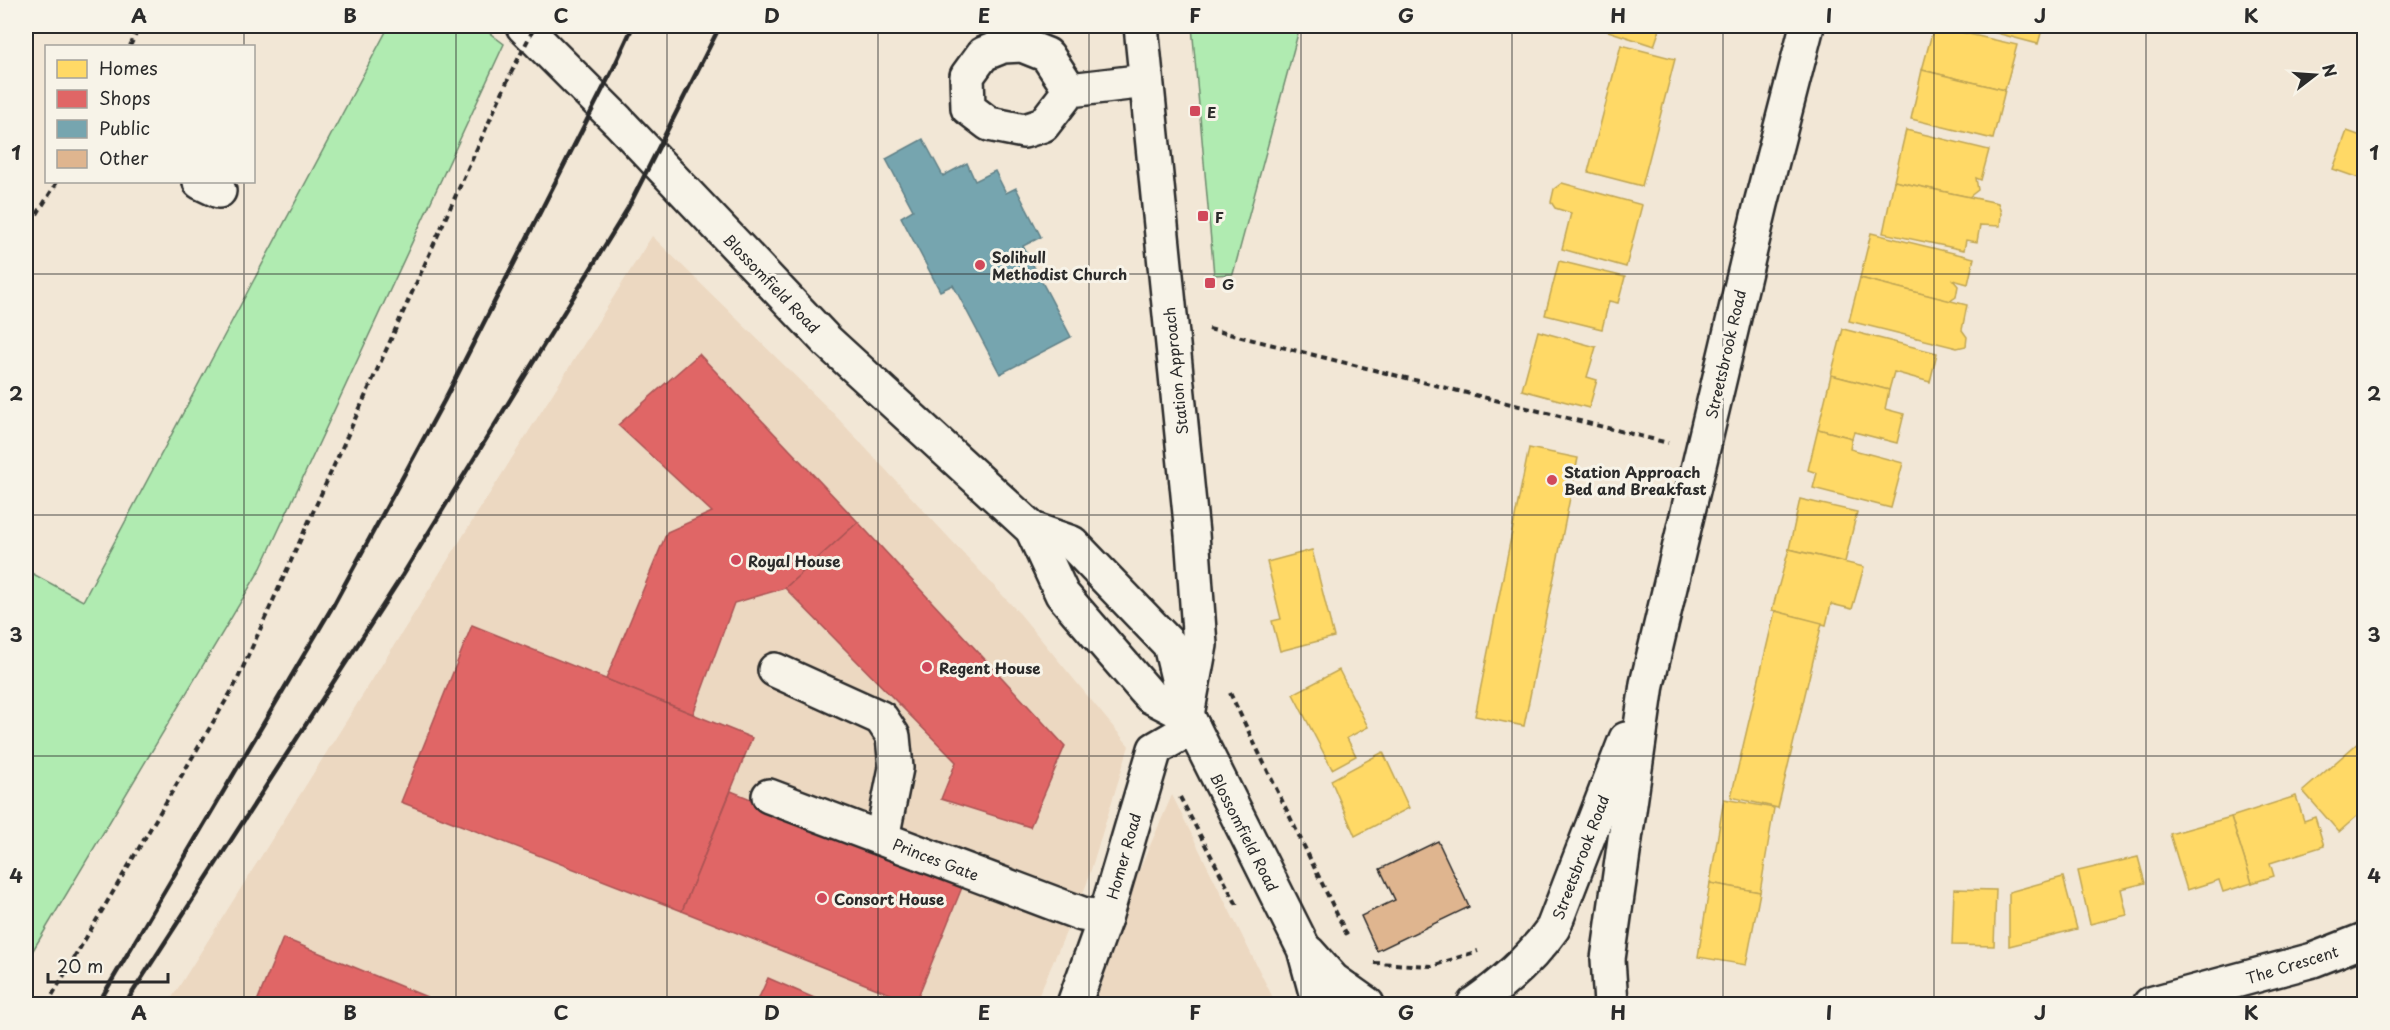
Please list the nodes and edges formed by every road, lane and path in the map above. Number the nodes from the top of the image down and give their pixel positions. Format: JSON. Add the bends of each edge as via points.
{"nodes":[{"id":1,"x":140,"y":26,"type":"edge"},
{"id":2,"x":523,"y":26,"type":"edge"},
{"id":3,"x":535,"y":26,"type":"edge"},
{"id":4,"x":1141,"y":26,"type":"edge"},
{"id":5,"x":1807,"y":26,"type":"edge"},
{"id":6,"x":130,"y":45,"type":"edge"},
{"id":7,"x":1146,"y":81,"type":"junction"},
{"id":8,"x":1070,"y":90,"type":"dead end"},
{"id":9,"x":56,"y":183,"type":"edge"},
{"id":10,"x":26,"y":232,"type":"edge"},
{"id":11,"x":1202,"y":328,"type":"dead end"},
{"id":12,"x":1702,"y":452,"type":"junction"},
{"id":13,"x":1032,"y":529,"type":"junction"},
{"id":14,"x":775,"y":669,"type":"dead end"},
{"id":15,"x":1647,"y":684,"type":"junction"},
{"id":16,"x":1227,"y":686,"type":"dead end"},
{"id":17,"x":1190,"y":721,"type":"junction"},
{"id":18,"x":1155,"y":748,"type":"junction"},
{"id":19,"x":769,"y":796,"type":"dead end"},
{"id":20,"x":882,"y":838,"type":"junction"},
{"id":21,"x":1242,"y":915,"type":"dead end"},
{"id":22,"x":1105,"y":918,"type":"junction"},
{"id":23,"x":1351,"y":940,"type":"dead end"},
{"id":24,"x":2364,"y":940,"type":"edge"},
{"id":25,"x":1486,"y":948,"type":"dead end"},
{"id":26,"x":1304,"y":949,"type":"junction"},
{"id":27,"x":1369,"y":962,"type":"dead end"},
{"id":28,"x":47,"y":1005,"type":"edge"},
{"id":29,"x":1074,"y":1005,"type":"edge"},
{"id":30,"x":1319,"y":1005,"type":"edge"},
{"id":31,"x":1367,"y":1005,"type":"edge"},
{"id":32,"x":1474,"y":1005,"type":"edge"},
{"id":33,"x":1611,"y":1005,"type":"edge"},
{"id":34,"x":2150,"y":1005,"type":"edge"}],
"edges":[{"from":1,"to":6,"type":"path"},
{"from":2,"to":13,"type":"main road","name":"Blossomfield Road","via":[[827,341]]},
{"from":3,"to":28,"type":"path","bridge":true,"via":[[235,685]]},
{"from":4,"to":7,"type":"main road","name":"Station Approach"},
{"from":5,"to":12,"type":"main road","name":"Streetsbrook Road"},
{"from":7,"to":8,"type":"main road"},
{"from":7,"to":17,"type":"main road","name":"Station Approach","via":[[1200,645]]},
{"from":9,"to":10,"type":"path"},
{"from":11,"to":12,"type":"path"},
{"from":12,"to":15,"type":"main road","name":"Streetsbrook Road"},
{"from":13,"to":17,"type":"main road","name":"Blossomfield Road","via":[[1062,594],[1150,696]]},
{"from":13,"to":17,"type":"main road","name":"Blossomfield Road","via":[[1072,543],[1170,645]]},
{"from":14,"to":20,"type":"main road","via":[[881,718],[893,736],[896,768]]},
{"from":15,"to":32,"type":"main road","name":"Streetsbrook Road","via":[[1553,928],[1519,969]]},
{"from":15,"to":33,"type":"main road","name":"Streetsbrook Road","via":[[1608,958]]},
{"from":16,"to":23,"type":"path"},
{"from":17,"to":18,"type":"main road"},
{"from":17,"to":26,"type":"main road","name":"Blossomfield Road"},
{"from":18,"to":21,"type":"path"},
{"from":18,"to":22,"type":"main road","name":"Homer Road"},
{"from":19,"to":20,"type":"main road","name":"Princes Gate"},
{"from":20,"to":22,"type":"main road","name":"Princes Gate","via":[[1082,914]]},
{"from":22,"to":29,"type":"main road","name":"Homer Road"},
{"from":24,"to":34,"type":"main road","name":"The Crescent","via":[[2313,960]]},
{"from":25,"to":27,"type":"path","via":[[1432,966]]},
{"from":26,"to":30,"type":"main road","name":"Blossomfield Road"},
{"from":26,"to":31,"type":"main road","name":"Blossomfield Road","via":[[1333,980]]}]}
